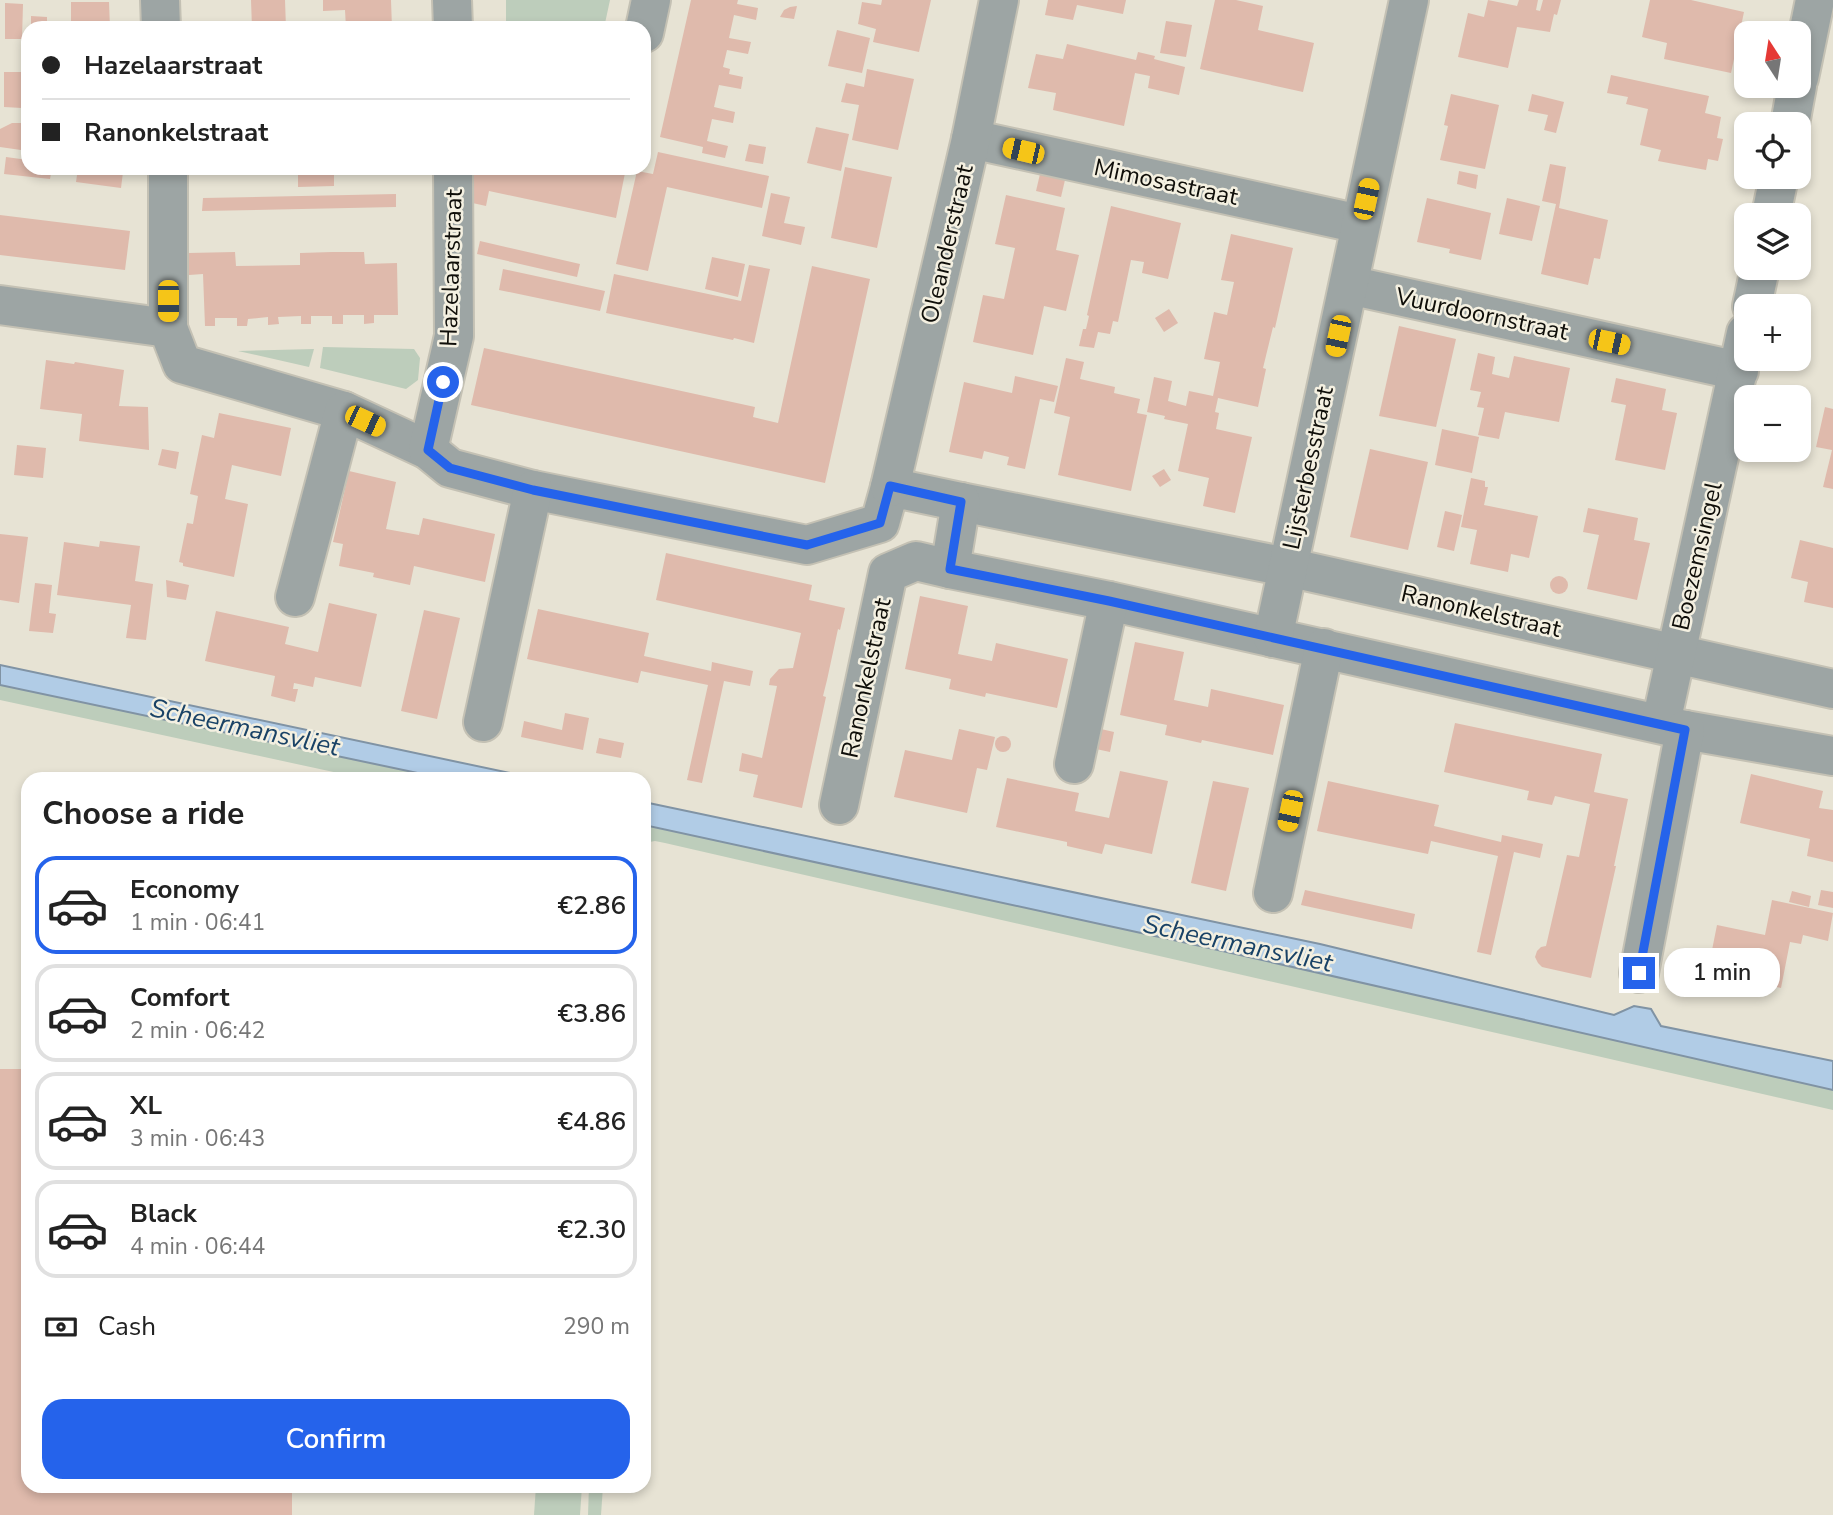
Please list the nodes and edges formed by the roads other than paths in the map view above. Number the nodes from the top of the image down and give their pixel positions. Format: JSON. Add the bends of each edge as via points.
{"nodes":[{"id":1,"x":160,"y":0,"type":"edge"},
{"id":2,"x":452,"y":0,"type":"edge"},
{"id":3,"x":651,"y":0,"type":"edge"},
{"id":4,"x":999,"y":0,"type":"edge"},
{"id":5,"x":1409,"y":0,"type":"edge"},
{"id":6,"x":1815,"y":0,"type":"edge"},
{"id":7,"x":161,"y":21,"type":"edge"},
{"id":8,"x":453,"y":21,"type":"edge"},
{"id":9,"x":647,"y":21,"type":"edge"},
{"id":10,"x":1811,"y":21,"type":"edge"},
{"id":11,"x":971,"y":139,"type":"junction"},
{"id":12,"x":168,"y":175,"type":"edge"},
{"id":13,"x":453,"y":175,"type":"edge"},
{"id":14,"x":1360,"y":224,"type":"junction"},
{"id":15,"x":1349,"y":285,"type":"junction"},
{"id":16,"x":0,"y":305,"type":"edge"},
{"id":17,"x":168,"y":328,"type":"junction"},
{"id":18,"x":1734,"y":370,"type":"edge"},
{"id":19,"x":1739,"y":371,"type":"edge"},
{"id":20,"x":344,"y":411,"type":"junction"},
{"id":21,"x":428,"y":450,"type":"junction"},
{"id":22,"x":890,"y":486,"type":"junction"},
{"id":23,"x":533,"y":490,"type":"junction"},
{"id":24,"x":961,"y":502,"type":"junction"},
{"id":25,"x":1287,"y":567,"type":"junction"},
{"id":26,"x":950,"y":569,"type":"junction"},
{"id":27,"x":295,"y":597,"type":"dead end"},
{"id":28,"x":1109,"y":601,"type":"junction"},
{"id":29,"x":1273,"y":638,"type":"junction"},
{"id":30,"x":1324,"y":648,"type":"junction"},
{"id":31,"x":1675,"y":654,"type":"junction"},
{"id":32,"x":1833,"y":689,"type":"edge"},
{"id":33,"x":483,"y":722,"type":"dead end"},
{"id":34,"x":1673,"y":726,"type":"junction"},
{"id":35,"x":1833,"y":756,"type":"edge"},
{"id":36,"x":1074,"y":764,"type":"dead end"},
{"id":37,"x":839,"y":805,"type":"dead end"},
{"id":38,"x":1273,"y":892,"type":"dead end"},
{"id":39,"x":1639,"y":973,"type":"dead end"}],
"edges":[{"from":1,"to":7,"type":"street"},
{"from":2,"to":8,"type":"street"},
{"from":3,"to":9,"type":"street"},
{"from":4,"to":11,"type":"street","name":"Oleanderstraat"},
{"from":5,"to":14,"type":"street","name":"Lijsterbesstraat"},
{"from":6,"to":10,"type":"street"},
{"from":11,"to":14,"type":"street","name":"Mimosastraat"},
{"from":11,"to":22,"type":"street","name":"Oleanderstraat"},
{"from":12,"to":17,"type":"street"},
{"from":13,"to":21,"type":"street","name":"Hazelaarstraat","via":[[454,336]]},
{"from":14,"to":15,"type":"street","name":"Lijsterbesstraat"},
{"from":15,"to":18,"type":"street","name":"Vuurdoornstraat"},
{"from":15,"to":25,"type":"street","name":"Lijsterbesstraat"},
{"from":16,"to":17,"type":"street"},
{"from":17,"to":20,"type":"street","via":[[182,364]]},
{"from":19,"to":31,"type":"street","name":"Boezemsingel"},
{"from":20,"to":21,"type":"street"},
{"from":20,"to":27,"type":"street"},
{"from":21,"to":23,"type":"street","via":[[450,468]]},
{"from":22,"to":23,"type":"street","via":[[880,523],[807,545]]},
{"from":22,"to":24,"type":"street","name":"Ranonkelstraat"},
{"from":23,"to":33,"type":"street"},
{"from":24,"to":25,"type":"street","name":"Ranonkelstraat"},
{"from":24,"to":26,"type":"street"},
{"from":25,"to":29,"type":"street"},
{"from":25,"to":31,"type":"street","name":"Ranonkelstraat"},
{"from":26,"to":28,"type":"street","name":"Ranonkelstraat"},
{"from":26,"to":37,"type":"street","name":"Ranonkelstraat","via":[[916,561],[888,573]]},
{"from":28,"to":29,"type":"street","name":"Ranonkelstraat"},
{"from":28,"to":36,"type":"street"},
{"from":29,"to":30,"type":"street","name":"Ranonkelstraat"},
{"from":30,"to":34,"type":"street","name":"Ranonkelstraat"},
{"from":30,"to":38,"type":"street"},
{"from":31,"to":32,"type":"street","name":"Ranonkelstraat"},
{"from":31,"to":34,"type":"street"},
{"from":34,"to":35,"type":"street","name":"Ranonkelstraat"},
{"from":34,"to":39,"type":"street"}]}
